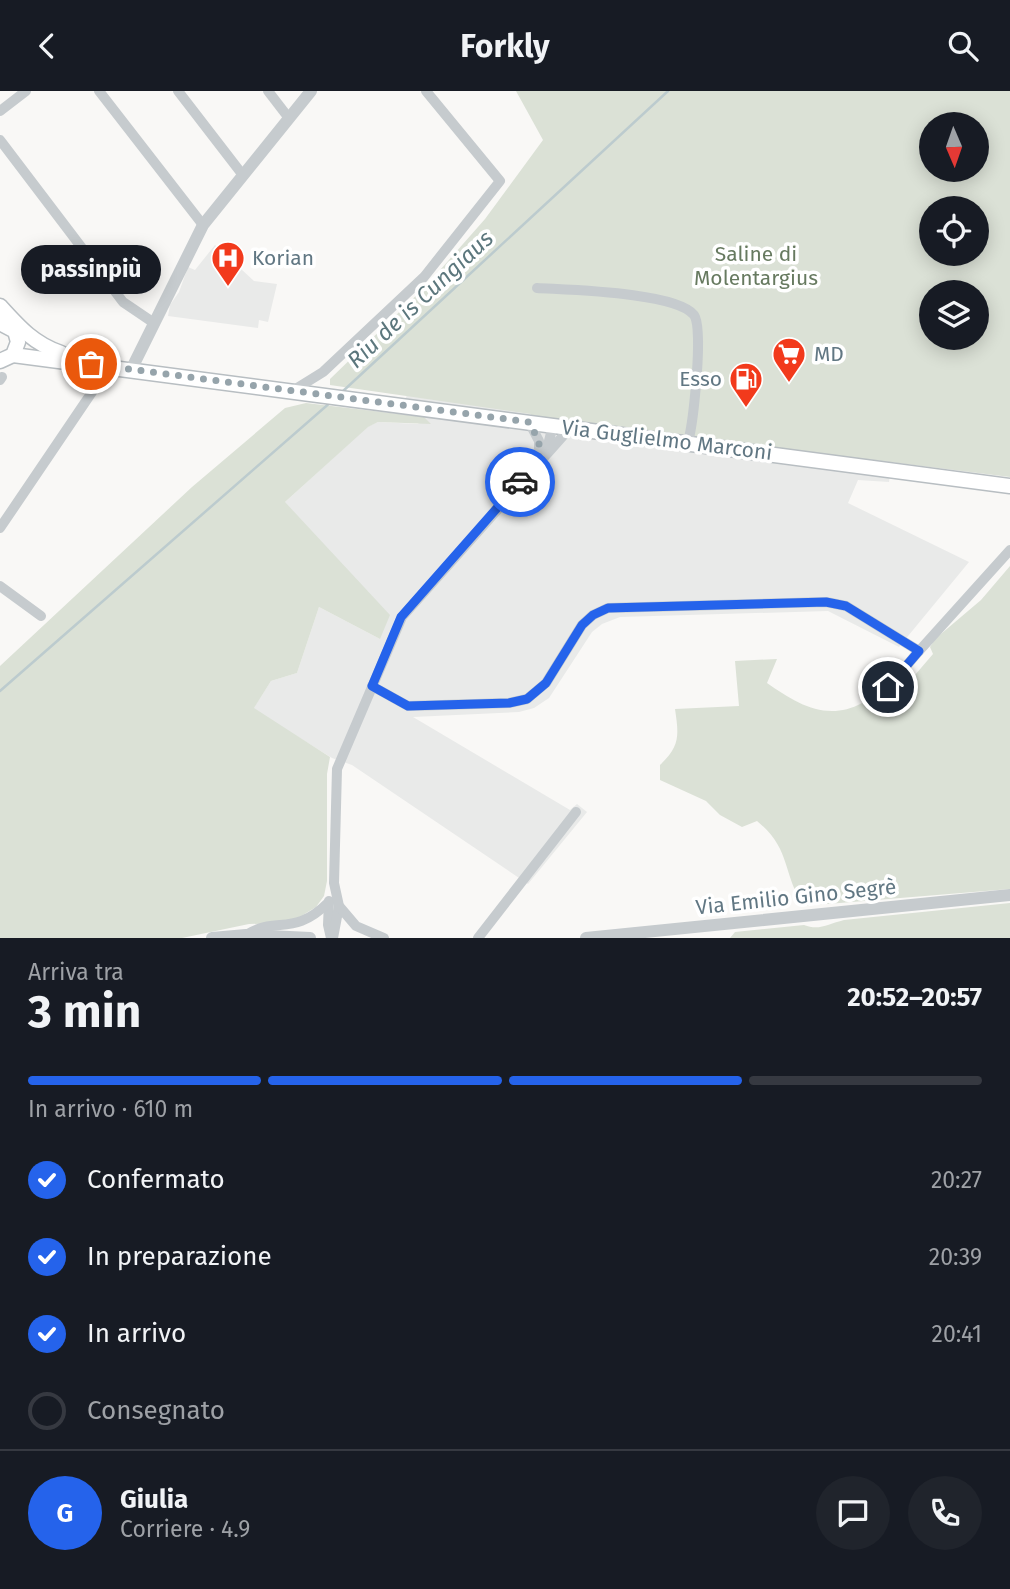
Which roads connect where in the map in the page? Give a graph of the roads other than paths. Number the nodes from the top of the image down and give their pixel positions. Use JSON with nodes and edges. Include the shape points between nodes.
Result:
{"nodes":[{"id":1,"x":26,"y":91,"type":"edge"},
{"id":2,"x":99,"y":91,"type":"edge"},
{"id":3,"x":178,"y":91,"type":"edge"},
{"id":4,"x":268,"y":91,"type":"edge"},
{"id":5,"x":310,"y":91,"type":"edge"},
{"id":6,"x":426,"y":91,"type":"edge"},
{"id":7,"x":0,"y":111,"type":"edge"},
{"id":8,"x":289,"y":117,"type":"junction"},
{"id":9,"x":0,"y":140,"type":"edge"},
{"id":10,"x":242,"y":174,"type":"junction"},
{"id":11,"x":203,"y":225,"type":"junction"},
{"id":12,"x":537,"y":288,"type":"dead end"},
{"id":13,"x":0,"y":306,"type":"edge"},
{"id":14,"x":1,"y":320,"type":"edge"},
{"id":15,"x":154,"y":323,"type":"junction"},
{"id":16,"x":17,"y":338,"type":"junction"},
{"id":17,"x":7,"y":358,"type":"edge"},
{"id":18,"x":74,"y":362,"type":"junction"},
{"id":19,"x":109,"y":367,"type":"junction"},
{"id":20,"x":131,"y":370,"type":"junction"},
{"id":21,"x":323,"y":372,"type":"junction"},
{"id":22,"x":299,"y":390,"type":"junction"},
{"id":23,"x":328,"y":390,"type":"junction"},
{"id":24,"x":529,"y":422,"type":"junction"},
{"id":25,"x":553,"y":425,"type":"junction"},
{"id":26,"x":571,"y":427,"type":"junction"},
{"id":27,"x":688,"y":442,"type":"junction"},
{"id":28,"x":542,"y":458,"type":"junction"},
{"id":29,"x":1010,"y":486,"type":"edge"},
{"id":30,"x":0,"y":529,"type":"edge"},
{"id":31,"x":1010,"y":550,"type":"edge"},
{"id":32,"x":0,"y":586,"type":"edge"},
{"id":33,"x":41,"y":616,"type":"dead end"},
{"id":34,"x":919,"y":651,"type":"junction"},
{"id":35,"x":372,"y":686,"type":"junction"},
{"id":36,"x":872,"y":705,"type":"dead end"},
{"id":37,"x":576,"y":813,"type":"dead end"},
{"id":38,"x":1010,"y":895,"type":"edge"},
{"id":39,"x":334,"y":904,"type":"junction"},
{"id":40,"x":246,"y":935,"type":"junction"},
{"id":41,"x":212,"y":938,"type":"edge"},
{"id":42,"x":310,"y":938,"type":"edge"},
{"id":43,"x":332,"y":938,"type":"edge"},
{"id":44,"x":384,"y":938,"type":"edge"},
{"id":45,"x":478,"y":938,"type":"edge"},
{"id":46,"x":586,"y":938,"type":"edge"}],
"edges":[{"from":1,"to":7,"type":"street"},
{"from":2,"to":11,"type":"street"},
{"from":3,"to":10,"type":"street"},
{"from":4,"to":8,"type":"street"},
{"from":5,"to":8,"type":"street"},
{"from":6,"to":21,"type":"street","via":[[500,181],[424,277]]},
{"from":8,"to":10,"type":"street"},
{"from":9,"to":15,"type":"street","via":[[123,302]]},
{"from":10,"to":11,"type":"street"},
{"from":11,"to":15,"type":"street"},
{"from":12,"to":27,"type":"street","via":[[625,293],[682,306],[694,314],[698,325],[696,375]]},
{"from":13,"to":18,"type":"main road","via":[[29,337]]},
{"from":14,"to":16,"type":"main road"},
{"from":15,"to":20,"type":"street"},
{"from":16,"to":17,"type":"main road"},
{"from":16,"to":18,"type":"main road","name":"Via Guglielmo Marconi","via":[[38,352]]},
{"from":17,"to":18,"type":"main road","name":"Via Guglielmo Marconi"},
{"from":18,"to":19,"type":"main road","name":"Via Guglielmo Marconi"},
{"from":19,"to":20,"type":"main road","name":"Via Guglielmo Marconi"},
{"from":19,"to":30,"type":"street"},
{"from":20,"to":22,"type":"main road","name":"Via Guglielmo Marconi"},
{"from":21,"to":22,"type":"street"},
{"from":21,"to":23,"type":"street","via":[[320,380]]},
{"from":22,"to":23,"type":"main road","name":"Via Guglielmo Marconi"},
{"from":23,"to":24,"type":"main road","name":"Via Guglielmo Marconi"},
{"from":24,"to":25,"type":"main road","name":"Via Guglielmo Marconi"},
{"from":24,"to":28,"type":"street"},
{"from":25,"to":26,"type":"main road","name":"Via Guglielmo Marconi"},
{"from":25,"to":28,"type":"street"},
{"from":26,"to":27,"type":"main road","name":"Via Guglielmo Marconi"},
{"from":26,"to":28,"type":"street"},
{"from":27,"to":29,"type":"main road","name":"Via Guglielmo Marconi"},
{"from":28,"to":35,"type":"street","via":[[401,617]]},
{"from":31,"to":34,"type":"street"},
{"from":32,"to":33,"type":"street"},
{"from":34,"to":35,"type":"street","via":[[846,606],[826,602],[608,608],[582,625],[546,683],[527,699],[408,706]]},
{"from":34,"to":36,"type":"street"},
{"from":35,"to":39,"type":"street","via":[[337,769]]},
{"from":37,"to":45,"type":"street"},
{"from":38,"to":46,"type":"street","name":"Via Emilio Gino Segrè"},
{"from":39,"to":40,"type":"street","via":[[300,926],[258,928]]},
{"from":39,"to":43,"type":"street"},
{"from":39,"to":44,"type":"street","via":[[356,926]]},
{"from":40,"to":41,"type":"street"},
{"from":40,"to":42,"type":"street"}]}
